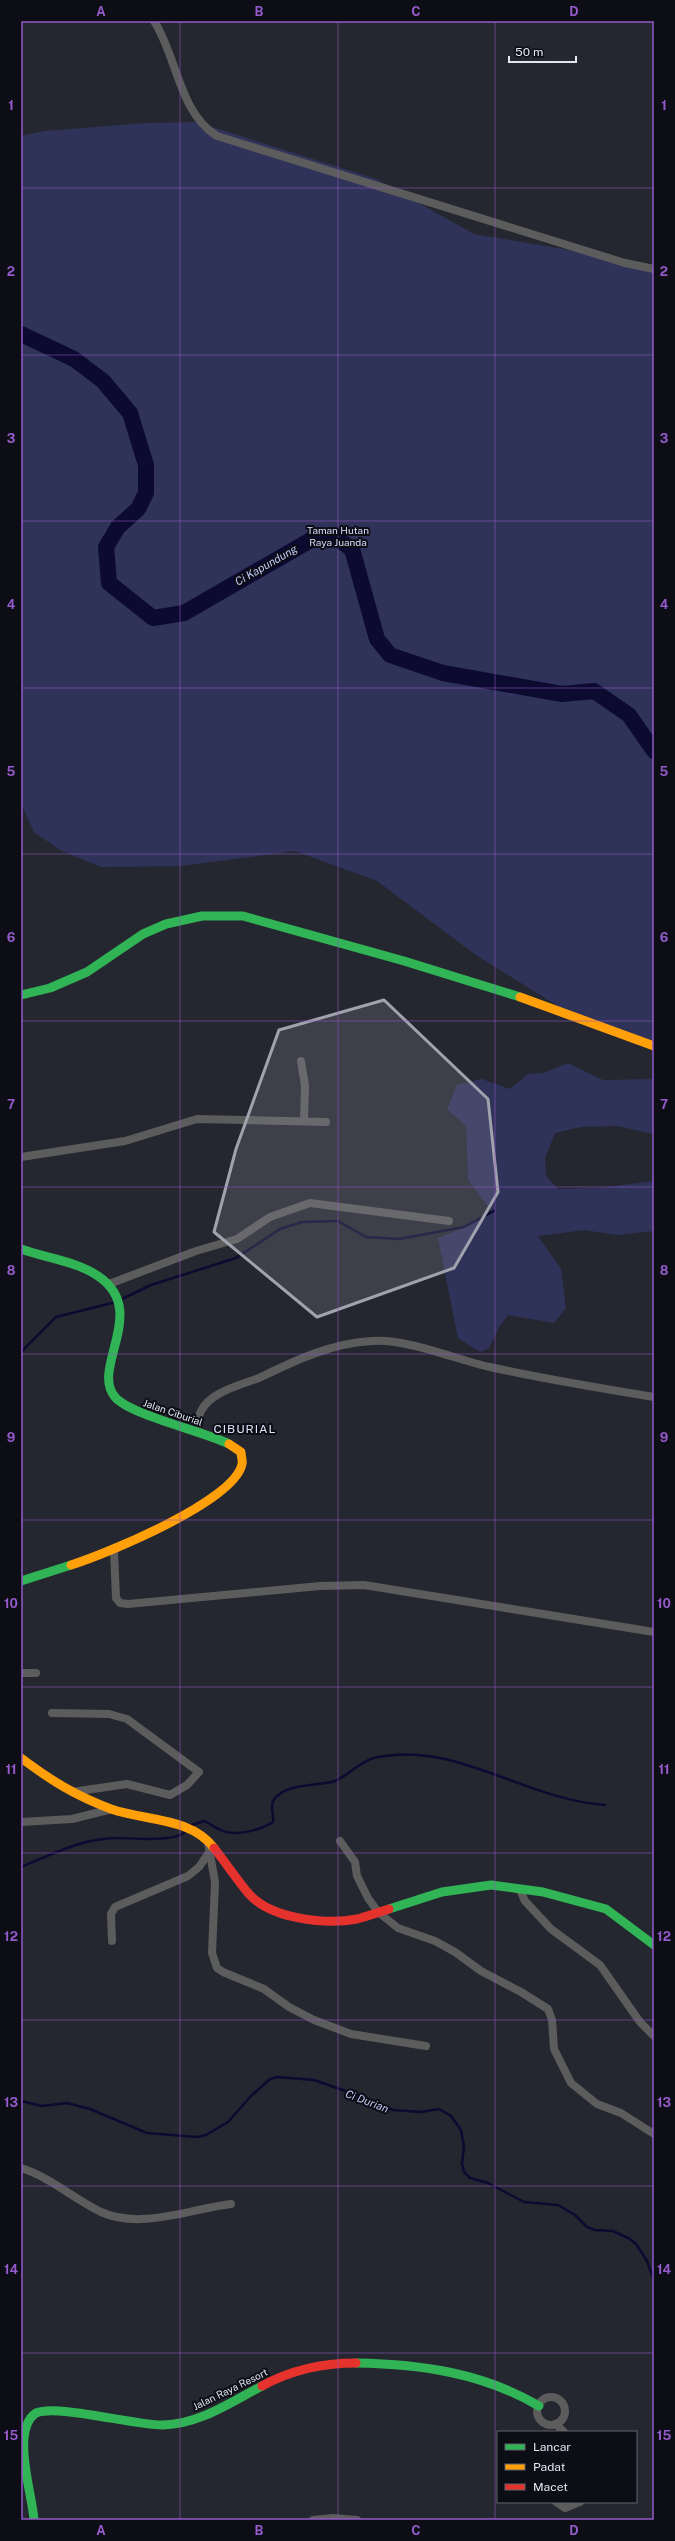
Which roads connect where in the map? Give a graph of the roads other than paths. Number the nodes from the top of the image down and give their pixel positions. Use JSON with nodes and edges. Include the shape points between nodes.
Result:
{"nodes":[{"id":1,"x":154,"y":21,"type":"edge"},
{"id":2,"x":654,"y":269,"type":"edge"},
{"id":3,"x":21,"y":995,"type":"edge"},
{"id":4,"x":654,"y":1046,"type":"edge"},
{"id":5,"x":301,"y":1061,"type":"dead end"},
{"id":6,"x":304,"y":1121,"type":"junction"},
{"id":7,"x":326,"y":1122,"type":"dead end"},
{"id":8,"x":21,"y":1157,"type":"edge"},
{"id":9,"x":449,"y":1221,"type":"dead end"},
{"id":10,"x":21,"y":1249,"type":"edge"},
{"id":11,"x":109,"y":1284,"type":"junction"},
{"id":12,"x":654,"y":1396,"type":"edge"},
{"id":13,"x":197,"y":1432,"type":"junction"},
{"id":14,"x":114,"y":1550,"type":"junction"},
{"id":15,"x":21,"y":1581,"type":"edge"},
{"id":16,"x":654,"y":1632,"type":"edge"},
{"id":17,"x":21,"y":1673,"type":"edge"},
{"id":18,"x":36,"y":1673,"type":"dead end"},
{"id":19,"x":52,"y":1713,"type":"dead end"},
{"id":20,"x":21,"y":1758,"type":"edge"},
{"id":21,"x":71,"y":1792,"type":"junction"},
{"id":22,"x":112,"y":1809,"type":"junction"},
{"id":23,"x":21,"y":1822,"type":"edge"},
{"id":24,"x":207,"y":1838,"type":"junction"},
{"id":25,"x":340,"y":1841,"type":"dead end"},
{"id":26,"x":210,"y":1851,"type":"junction"},
{"id":27,"x":520,"y":1890,"type":"junction"},
{"id":28,"x":378,"y":1912,"type":"junction"},
{"id":29,"x":112,"y":1941,"type":"dead end"},
{"id":30,"x":654,"y":1945,"type":"edge"},
{"id":31,"x":654,"y":2036,"type":"edge"},
{"id":32,"x":426,"y":2046,"type":"dead end"},
{"id":33,"x":654,"y":2134,"type":"edge"},
{"id":34,"x":21,"y":2168,"type":"edge"},
{"id":35,"x":231,"y":2204,"type":"dead end"},
{"id":36,"x":539,"y":2406,"type":"junction"},
{"id":37,"x":556,"y":2424,"type":"junction"},
{"id":38,"x":563,"y":2431,"type":"edge"},
{"id":39,"x":558,"y":2503,"type":"edge"},
{"id":40,"x":578,"y":2503,"type":"edge"},
{"id":41,"x":34,"y":2520,"type":"edge"},
{"id":42,"x":313,"y":2520,"type":"edge"},
{"id":43,"x":357,"y":2520,"type":"edge"}],
"edges":[{"from":1,"to":2,"type":"street","via":[[171,55],[180,89],[207,129],[217,136],[625,263]]},
{"from":3,"to":4,"type":"street","via":[[50,988],[87,972],[143,934],[166,924],[202,916],[243,916],[404,961],[529,1000]]},
{"from":5,"to":6,"type":"street","via":[[305,1090]]},
{"from":6,"to":7,"type":"street"},
{"from":6,"to":8,"type":"street","via":[[197,1119],[125,1141]]},
{"from":9,"to":11,"type":"street","via":[[303,1204],[270,1217],[237,1239],[196,1251]]},
{"from":10,"to":11,"type":"street","via":[[86,1268]]},
{"from":11,"to":13,"type":"street","name":"Jalan Ciburial","via":[[119,1307],[120,1324],[112,1367],[112,1394],[131,1409]]},
{"from":12,"to":13,"type":"street","via":[[587,1387],[490,1367],[408,1346],[372,1341],[299,1358],[230,1389],[210,1400],[204,1407]]},
{"from":13,"to":14,"type":"street","name":"Jalan Ciburial","via":[[238,1449],[242,1457],[240,1469],[218,1494]]},
{"from":14,"to":15,"type":"street","name":"Jalan Ciburial"},
{"from":14,"to":16,"type":"street","via":[[116,1598],[124,1604],[320,1586],[364,1586]]},
{"from":17,"to":18,"type":"street"},
{"from":19,"to":21,"type":"street","via":[[109,1714],[127,1719],[199,1772],[187,1785],[170,1795],[127,1784]]},
{"from":20,"to":21,"type":"street"},
{"from":21,"to":22,"type":"street"},
{"from":22,"to":23,"type":"street","via":[[72,1819]]},
{"from":22,"to":24,"type":"street","via":[[179,1823]]},
{"from":24,"to":26,"type":"street"},
{"from":24,"to":28,"type":"street","via":[[242,1886],[265,1907],[294,1917],[333,1920],[356,1919]]},
{"from":25,"to":28,"type":"street","via":[[355,1862],[357,1876]]},
{"from":26,"to":29,"type":"street","via":[[199,1867],[188,1876],[115,1907],[111,1914]]},
{"from":26,"to":32,"type":"street","via":[[216,1898],[212,1953],[217,1968],[264,1990],[314,2020],[351,2034]]},
{"from":27,"to":28,"type":"street","via":[[491,1885],[469,1887],[435,1893]]},
{"from":27,"to":30,"type":"street","via":[[550,1893],[606,1909]]},
{"from":27,"to":31,"type":"street","via":[[525,1901],[551,1929],[600,1965],[640,2022]]},
{"from":28,"to":33,"type":"street","via":[[398,1928],[435,1941],[548,2009],[552,2020],[554,2049],[571,2083],[597,2104],[622,2113]]},
{"from":34,"to":35,"type":"street","via":[[52,2183],[78,2200],[118,2217],[150,2219]]},
{"from":36,"to":37,"type":"street","via":[[538,2414],[543,2422]]},
{"from":36,"to":37,"type":"street","via":[[549,2398],[561,2402],[565,2414]]},
{"from":36,"to":41,"type":"street","name":"Jalan Raya Resort","via":[[525,2396],[474,2378],[414,2366],[347,2363],[318,2365],[295,2371],[180,2423],[147,2424],[50,2409],[39,2411],[29,2421],[24,2450],[24,2474],[34,2508]]},
{"from":37,"to":38,"type":"street"},
{"from":39,"to":40,"type":"street","via":[[565,2508]]},
{"from":42,"to":43,"type":"street"}]}
